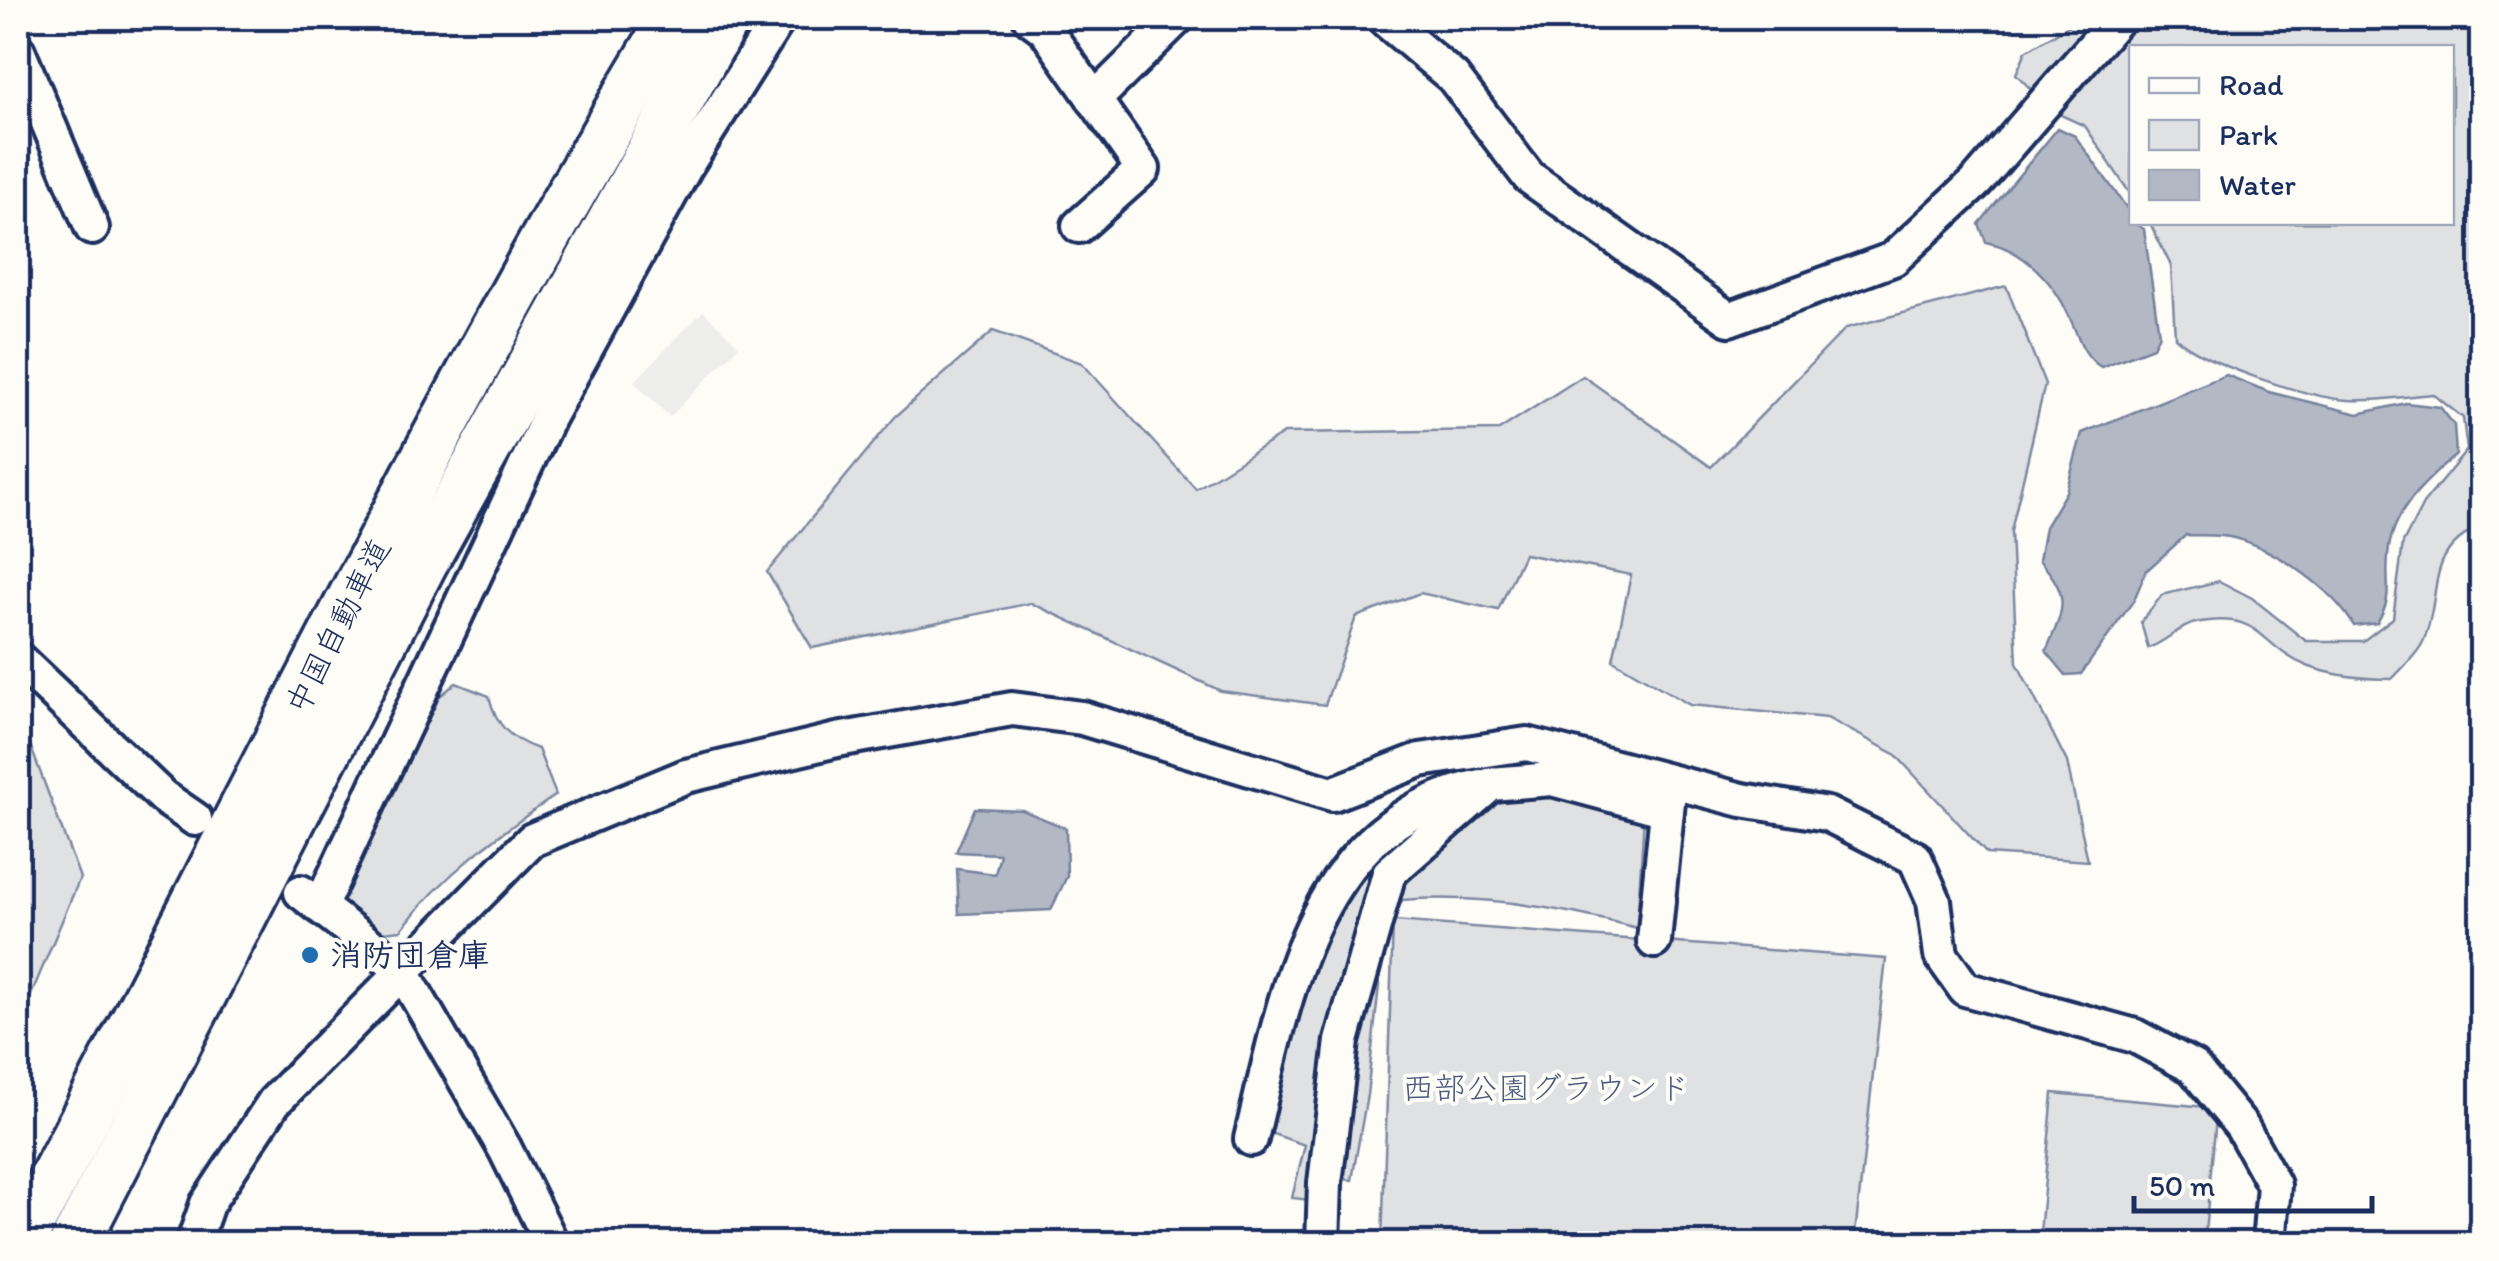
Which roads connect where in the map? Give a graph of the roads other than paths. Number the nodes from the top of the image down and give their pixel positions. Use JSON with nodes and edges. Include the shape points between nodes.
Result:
{"nodes":[{"id":1,"x":674,"y":18,"type":"edge"},
{"id":2,"x":725,"y":18,"type":"edge"},
{"id":3,"x":779,"y":18,"type":"edge"},
{"id":4,"x":1030,"y":18,"type":"edge"},
{"id":5,"x":1176,"y":18,"type":"edge"},
{"id":6,"x":1382,"y":18,"type":"edge"},
{"id":7,"x":2118,"y":18,"type":"edge"},
{"id":8,"x":18,"y":51,"type":"edge"},
{"id":9,"x":1094,"y":100,"type":"junction"},
{"id":10,"x":1079,"y":226,"type":"dead end"},
{"id":11,"x":92,"y":228,"type":"dead end"},
{"id":12,"x":18,"y":659,"type":"edge"},
{"id":13,"x":1490,"y":784,"type":"junction"},
{"id":14,"x":1668,"y":795,"type":"junction"},
{"id":15,"x":195,"y":819,"type":"dead end"},
{"id":16,"x":1654,"y":941,"type":"dead end"},
{"id":17,"x":401,"y":969,"type":"junction"},
{"id":18,"x":1251,"y":1138,"type":"dead end"},
{"id":19,"x":19,"y":1244,"type":"edge"},
{"id":20,"x":74,"y":1244,"type":"edge"},
{"id":21,"x":193,"y":1244,"type":"edge"},
{"id":22,"x":552,"y":1244,"type":"edge"},
{"id":23,"x":1324,"y":1244,"type":"edge"},
{"id":24,"x":2269,"y":1244,"type":"edge"}],
"edges":[{"from":1,"to":19,"type":"highway","name":"中国自動車道","via":[[381,543]]},
{"from":2,"to":20,"type":"highway","name":"中国自動車道","via":[[422,564]]},
{"from":3,"to":17,"type":"street","via":[[686,166],[548,418],[311,898]]},
{"from":4,"to":9,"type":"street","via":[[1045,29]]},
{"from":5,"to":9,"type":"street"},
{"from":6,"to":7,"type":"street","via":[[1452,77],[1529,177],[1729,320],[1893,259],[1977,181]]},
{"from":8,"to":11,"type":"street"},
{"from":9,"to":10,"type":"street","via":[[1143,170]]},
{"from":12,"to":15,"type":"street","via":[[163,797]]},
{"from":13,"to":14,"type":"street","via":[[1552,780]]},
{"from":13,"to":18,"type":"street","via":[[1442,794],[1404,814],[1323,898],[1280,1019]]},
{"from":13,"to":23,"type":"street","via":[[1389,873],[1376,905],[1342,1041],[1324,1183]]},
{"from":14,"to":16,"type":"street"},
{"from":14,"to":17,"type":"street","via":[[1527,744],[1420,760],[1332,794],[1082,718],[1012,709],[686,776],[532,840]]},
{"from":14,"to":24,"type":"street","via":[[1828,814],[1915,858],[1934,901],[1941,955],[1965,989],[2135,1036],[2192,1067],[2242,1127],[2274,1185]]},
{"from":17,"to":21,"type":"street","via":[[274,1102],[207,1204]]},
{"from":17,"to":22,"type":"street","via":[[506,1149]]}]}
